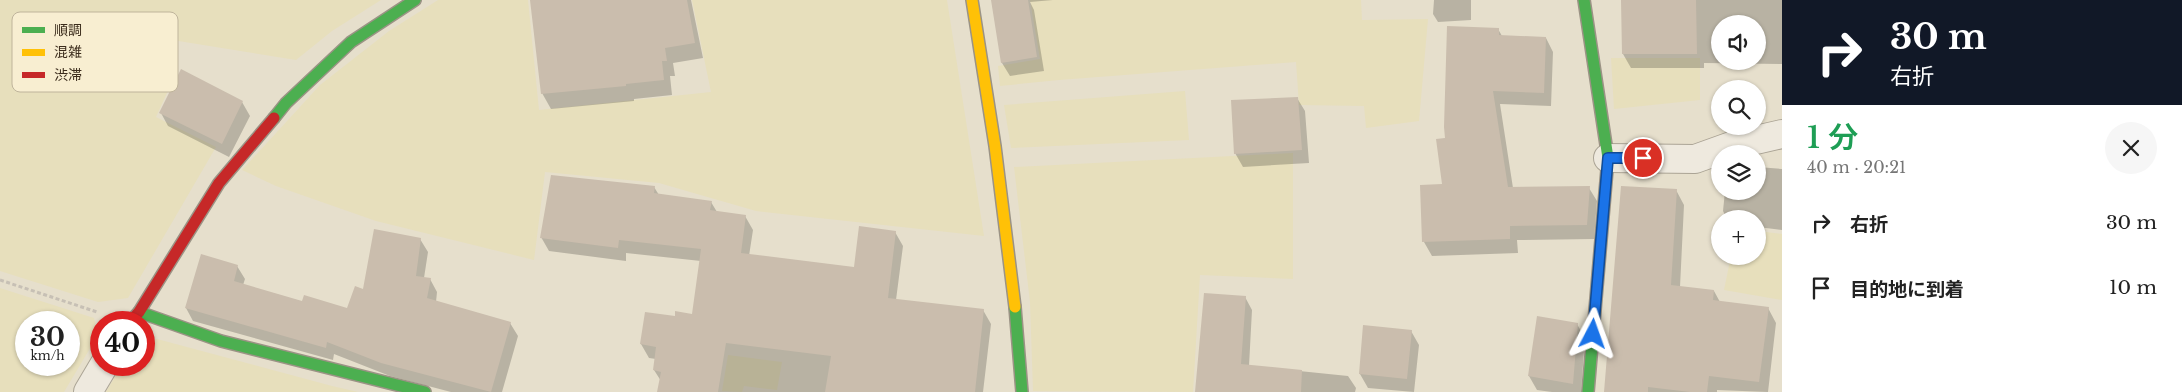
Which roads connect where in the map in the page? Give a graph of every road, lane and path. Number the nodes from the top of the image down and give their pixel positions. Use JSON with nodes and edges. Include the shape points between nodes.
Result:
{"nodes":[{"id":1,"x":415,"y":0,"type":"edge"},
{"id":2,"x":972,"y":0,"type":"edge"},
{"id":3,"x":1584,"y":0,"type":"edge"},
{"id":4,"x":1782,"y":134,"type":"edge"},
{"id":5,"x":1608,"y":158,"type":"junction"},
{"id":6,"x":0,"y":280,"type":"edge"},
{"id":7,"x":92,"y":311,"type":"edge"},
{"id":8,"x":140,"y":311,"type":"edge"},
{"id":9,"x":155,"y":318,"type":"edge"},
{"id":10,"x":97,"y":376,"type":"edge"},
{"id":11,"x":88,"y":392,"type":"edge"},
{"id":12,"x":425,"y":392,"type":"edge"},
{"id":13,"x":1022,"y":392,"type":"edge"},
{"id":14,"x":1588,"y":392,"type":"edge"}],
"edges":[{"from":1,"to":8,"type":"street","via":[[351,42],[286,103],[219,183]]},
{"from":2,"to":13,"type":"street","via":[[987,84],[1014,284]]},
{"from":3,"to":5,"type":"street"},
{"from":4,"to":5,"type":"street","via":[[1734,145],[1695,159]]},
{"from":5,"to":14,"type":"street"},
{"from":6,"to":7,"type":"path"},
{"from":9,"to":12,"type":"street","via":[[221,341]]},
{"from":10,"to":11,"type":"street"}]}
